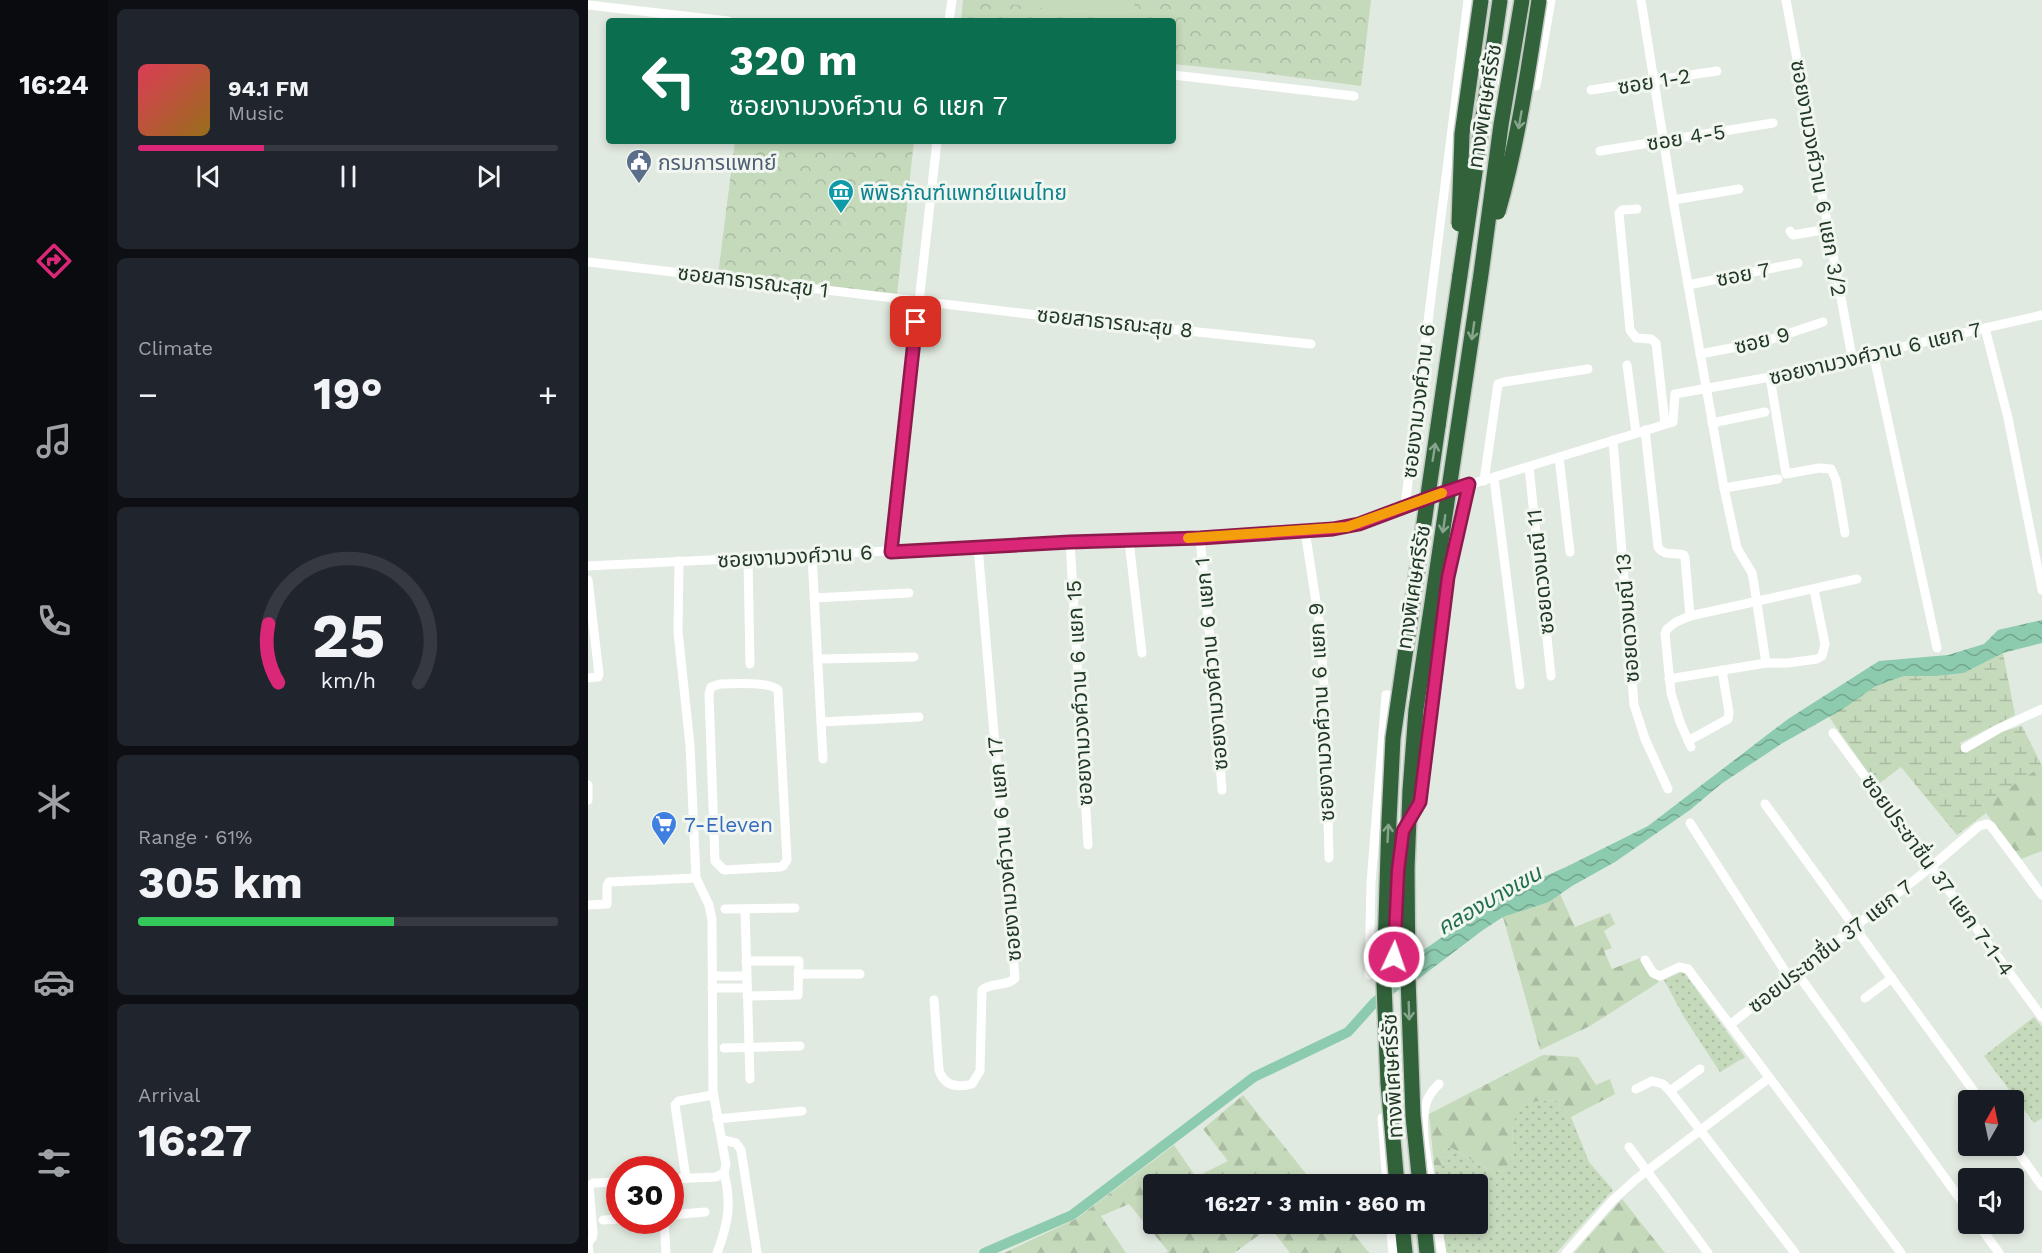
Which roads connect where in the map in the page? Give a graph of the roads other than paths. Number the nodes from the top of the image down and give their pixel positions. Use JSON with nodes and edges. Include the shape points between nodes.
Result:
{"nodes":[{"id":1,"x":952,"y":0,"type":"edge"},
{"id":2,"x":1468,"y":0,"type":"edge"},
{"id":3,"x":1481,"y":0,"type":"edge"},
{"id":4,"x":1500,"y":0,"type":"edge"},
{"id":5,"x":1522,"y":0,"type":"edge"},
{"id":6,"x":1539,"y":0,"type":"edge"},
{"id":7,"x":1551,"y":0,"type":"edge"},
{"id":8,"x":1641,"y":0,"type":"edge"},
{"id":9,"x":1786,"y":0,"type":"edge"},
{"id":10,"x":588,"y":5,"type":"edge"},
{"id":11,"x":702,"y":18,"type":"edge"},
{"id":12,"x":949,"y":18,"type":"edge"},
{"id":13,"x":1717,"y":71,"type":"dead end"},
{"id":14,"x":1459,"y":73,"type":"junction"},
{"id":15,"x":1176,"y":75,"type":"edge"},
{"id":16,"x":1653,"y":82,"type":"junction"},
{"id":17,"x":1591,"y":90,"type":"dead end"},
{"id":18,"x":1354,"y":96,"type":"dead end"},
{"id":19,"x":1773,"y":123,"type":"dead end"},
{"id":20,"x":1663,"y":140,"type":"junction"},
{"id":21,"x":937,"y":144,"type":"edge"},
{"id":22,"x":1600,"y":151,"type":"dead end"},
{"id":23,"x":1739,"y":189,"type":"dead end"},
{"id":24,"x":1673,"y":200,"type":"junction"},
{"id":25,"x":1637,"y":209,"type":"dead end"},
{"id":26,"x":1828,"y":229,"type":"junction"},
{"id":27,"x":1790,"y":231,"type":"dead end"},
{"id":28,"x":588,"y":262,"type":"edge"},
{"id":29,"x":1798,"y":264,"type":"dead end"},
{"id":30,"x":1481,"y":274,"type":"junction"},
{"id":31,"x":1460,"y":275,"type":"junction"},
{"id":32,"x":1688,"y":285,"type":"junction"},
{"id":33,"x":918,"y":301,"type":"junction"},
{"id":34,"x":2042,"y":315,"type":"edge"},
{"id":35,"x":1823,"y":322,"type":"dead end"},
{"id":36,"x":1985,"y":328,"type":"junction"},
{"id":37,"x":1311,"y":344,"type":"dead end"},
{"id":38,"x":1874,"y":352,"type":"junction"},
{"id":39,"x":1700,"y":354,"type":"junction"},
{"id":40,"x":1852,"y":357,"type":"junction"},
{"id":41,"x":1627,"y":365,"type":"dead end"},
{"id":42,"x":1588,"y":369,"type":"dead end"},
{"id":43,"x":1770,"y":377,"type":"junction"},
{"id":44,"x":1707,"y":389,"type":"junction"},
{"id":45,"x":1765,"y":412,"type":"dead end"},
{"id":46,"x":1665,"y":423,"type":"junction"},
{"id":47,"x":1712,"y":423,"type":"junction"},
{"id":48,"x":1641,"y":431,"type":"junction"},
{"id":49,"x":1613,"y":440,"type":"junction"},
{"id":50,"x":1559,"y":457,"type":"junction"},
{"id":51,"x":1529,"y":467,"type":"junction"},
{"id":52,"x":1494,"y":478,"type":"junction"},
{"id":53,"x":1778,"y":479,"type":"dead end"},
{"id":54,"x":1484,"y":481,"type":"junction"},
{"id":55,"x":1469,"y":484,"type":"junction"},
{"id":56,"x":1724,"y":488,"type":"junction"},
{"id":57,"x":1405,"y":506,"type":"junction"},
{"id":58,"x":1305,"y":531,"type":"junction"},
{"id":59,"x":1845,"y":533,"type":"dead end"},
{"id":60,"x":1200,"y":538,"type":"junction"},
{"id":61,"x":1129,"y":541,"type":"junction"},
{"id":62,"x":1070,"y":542,"type":"junction"},
{"id":63,"x":978,"y":547,"type":"junction"},
{"id":64,"x":891,"y":552,"type":"junction"},
{"id":65,"x":1570,"y":552,"type":"dead end"},
{"id":66,"x":812,"y":556,"type":"junction"},
{"id":67,"x":748,"y":559,"type":"junction"},
{"id":68,"x":680,"y":561,"type":"junction"},
{"id":69,"x":588,"y":566,"type":"edge"},
{"id":70,"x":1857,"y":579,"type":"dead end"},
{"id":71,"x":588,"y":580,"type":"edge"},
{"id":72,"x":1814,"y":590,"type":"junction"},
{"id":73,"x":2042,"y":590,"type":"edge"},
{"id":74,"x":909,"y":593,"type":"dead end"},
{"id":75,"x":814,"y":598,"type":"junction"},
{"id":76,"x":1756,"y":603,"type":"junction"},
{"id":77,"x":1690,"y":616,"type":"junction"},
{"id":78,"x":1937,"y":648,"type":"dead end"},
{"id":79,"x":1142,"y":653,"type":"dead end"},
{"id":80,"x":914,"y":657,"type":"dead end"},
{"id":81,"x":818,"y":659,"type":"junction"},
{"id":82,"x":1766,"y":663,"type":"junction"},
{"id":83,"x":750,"y":664,"type":"dead end"},
{"id":84,"x":1722,"y":670,"type":"junction"},
{"id":85,"x":1551,"y":676,"type":"dead end"},
{"id":86,"x":588,"y":678,"type":"edge"},
{"id":87,"x":1669,"y":679,"type":"junction"},
{"id":88,"x":1520,"y":685,"type":"dead end"},
{"id":89,"x":1432,"y":697,"type":"junction"},
{"id":90,"x":2042,"y":709,"type":"edge"},
{"id":91,"x":919,"y":717,"type":"dead end"},
{"id":92,"x":821,"y":722,"type":"junction"},
{"id":93,"x":1833,"y":733,"type":"dead end"},
{"id":94,"x":710,"y":744,"type":"junction"},
{"id":95,"x":690,"y":745,"type":"junction"},
{"id":96,"x":1965,"y":748,"type":"dead end"},
{"id":97,"x":823,"y":759,"type":"dead end"},
{"id":98,"x":588,"y":785,"type":"edge"},
{"id":99,"x":1668,"y":789,"type":"dead end"},
{"id":100,"x":1222,"y":790,"type":"dead end"},
{"id":101,"x":588,"y":800,"type":"edge"},
{"id":102,"x":1765,"y":804,"type":"dead end"},
{"id":103,"x":1690,"y":824,"type":"dead end"},
{"id":104,"x":1088,"y":845,"type":"dead end"},
{"id":105,"x":1329,"y":858,"type":"dead end"},
{"id":106,"x":1931,"y":867,"type":"junction"},
{"id":107,"x":696,"y":878,"type":"junction"},
{"id":108,"x":2042,"y":895,"type":"edge"},
{"id":109,"x":588,"y":905,"type":"edge"},
{"id":110,"x":795,"y":908,"type":"dead end"},
{"id":111,"x":725,"y":909,"type":"dead end"},
{"id":112,"x":745,"y":909,"type":"junction"},
{"id":113,"x":1855,"y":927,"type":"junction"},
{"id":114,"x":1394,"y":957,"type":"dead end"},
{"id":115,"x":1645,"y":960,"type":"dead end"},
{"id":116,"x":746,"y":961,"type":"junction"},
{"id":117,"x":798,"y":974,"type":"junction"},
{"id":118,"x":860,"y":974,"type":"dead end"},
{"id":119,"x":1370,"y":975,"type":"dead end"},
{"id":120,"x":713,"y":976,"type":"junction"},
{"id":121,"x":746,"y":976,"type":"junction"},
{"id":122,"x":1793,"y":976,"type":"junction"},
{"id":123,"x":1892,"y":978,"type":"junction"},
{"id":124,"x":712,"y":988,"type":"junction"},
{"id":125,"x":747,"y":992,"type":"junction"},
{"id":126,"x":1865,"y":998,"type":"dead end"},
{"id":127,"x":934,"y":1000,"type":"dead end"},
{"id":128,"x":2042,"y":1017,"type":"edge"},
{"id":129,"x":1731,"y":1024,"type":"junction"},
{"id":130,"x":800,"y":1046,"type":"dead end"},
{"id":131,"x":748,"y":1047,"type":"junction"},
{"id":132,"x":724,"y":1048,"type":"dead end"},
{"id":133,"x":1700,"y":1069,"type":"dead end"},
{"id":134,"x":1769,"y":1078,"type":"junction"},
{"id":135,"x":750,"y":1079,"type":"dead end"},
{"id":136,"x":1439,"y":1084,"type":"dead end"},
{"id":137,"x":1636,"y":1089,"type":"dead end"},
{"id":138,"x":1670,"y":1090,"type":"junction"},
{"id":139,"x":1973,"y":1090,"type":"edge"},
{"id":140,"x":713,"y":1095,"type":"junction"},
{"id":141,"x":802,"y":1111,"type":"dead end"},
{"id":142,"x":1424,"y":1113,"type":"junction"},
{"id":143,"x":717,"y":1119,"type":"junction"},
{"id":144,"x":1701,"y":1129,"type":"junction"},
{"id":145,"x":723,"y":1140,"type":"junction"},
{"id":146,"x":1629,"y":1148,"type":"dead end"},
{"id":147,"x":2021,"y":1156,"type":"edge"},
{"id":148,"x":1647,"y":1171,"type":"junction"},
{"id":149,"x":724,"y":1173,"type":"junction"},
{"id":150,"x":1386,"y":1174,"type":"edge"},
{"id":151,"x":1396,"y":1174,"type":"edge"},
{"id":152,"x":1419,"y":1174,"type":"edge"},
{"id":153,"x":1430,"y":1174,"type":"edge"},
{"id":154,"x":686,"y":1178,"type":"joint"},
{"id":155,"x":606,"y":1183,"type":"edge"},
{"id":156,"x":2042,"y":1186,"type":"edge"},
{"id":157,"x":1958,"y":1197,"type":"edge"},
{"id":158,"x":705,"y":1212,"type":"dead end"},
{"id":159,"x":684,"y":1214,"type":"edge"},
{"id":160,"x":603,"y":1220,"type":"dead end"},
{"id":161,"x":606,"y":1220,"type":"edge"},
{"id":162,"x":665,"y":1234,"type":"edge"},
{"id":163,"x":1391,"y":1234,"type":"edge"},
{"id":164,"x":1403,"y":1234,"type":"edge"},
{"id":165,"x":1425,"y":1234,"type":"edge"},
{"id":166,"x":1439,"y":1234,"type":"edge"},
{"id":167,"x":1985,"y":1234,"type":"edge"},
{"id":168,"x":588,"y":1243,"type":"edge"},
{"id":169,"x":589,"y":1253,"type":"edge"},
{"id":170,"x":666,"y":1253,"type":"edge"},
{"id":171,"x":717,"y":1253,"type":"edge"},
{"id":172,"x":757,"y":1253,"type":"edge"},
{"id":173,"x":1393,"y":1253,"type":"edge"},
{"id":174,"x":1405,"y":1253,"type":"edge"},
{"id":175,"x":1427,"y":1253,"type":"edge"},
{"id":176,"x":1442,"y":1253,"type":"edge"},
{"id":177,"x":1566,"y":1253,"type":"edge"},
{"id":178,"x":1708,"y":1253,"type":"edge"},
{"id":179,"x":1795,"y":1253,"type":"edge"},
{"id":180,"x":1901,"y":1253,"type":"edge"},
{"id":181,"x":1999,"y":1253,"type":"edge"}],
"edges":[{"from":1,"to":12,"type":"street"},
{"from":2,"to":14,"type":"street","name":"ซอยงามวงศ์วาน 6"},
{"from":3,"to":31,"type":"highway","bridge":true,"via":[[1462,134]]},
{"from":4,"to":31,"type":"highway","name":"ทางพิเศษศรีรัช","bridge":true},
{"from":5,"to":30,"type":"highway","name":"ทางพิเศษศรีรัช","bridge":true},
{"from":6,"to":30,"type":"highway","one_way":true,"bridge":true,"via":[[1514,154]]},
{"from":7,"to":14,"type":"street","via":[[1536,86]]},
{"from":8,"to":16,"type":"street"},
{"from":9,"to":26,"type":"street","name":"ซอยงามวงศ์วาน 6 แยก 3/2"},
{"from":10,"to":11,"type":"street"},
{"from":13,"to":16,"type":"street","name":"ซอย 1-2"},
{"from":14,"to":57,"type":"street","name":"ซอยงามวงศ์วาน 6"},
{"from":15,"to":18,"type":"street"},
{"from":16,"to":17,"type":"street","name":"ซอย 1-2"},
{"from":16,"to":20,"type":"street"},
{"from":19,"to":20,"type":"street","name":"ซอย 4-5"},
{"from":20,"to":22,"type":"street","name":"ซอย 4-5"},
{"from":20,"to":24,"type":"street"},
{"from":21,"to":33,"type":"street"},
{"from":23,"to":24,"type":"street"},
{"from":24,"to":32,"type":"street"},
{"from":25,"to":46,"type":"street","via":[[1619,213],[1630,330],[1636,338],[1656,343]]},
{"from":26,"to":27,"type":"street","via":[[1793,235]]},
{"from":26,"to":40,"type":"street","name":"ซอยงามวงศ์วาน 6 แยก 3/2"},
{"from":28,"to":33,"type":"street","name":"ซอยสาธารณะสุข 1"},
{"from":29,"to":32,"type":"street","name":"ซอย 7"},
{"from":30,"to":152,"type":"highway","name":"ทางพิเศษศรีรัช","one_way":true,"bridge":true,"via":[[1418,700],[1410,791],[1408,978]]},
{"from":151,"to":31,"type":"highway","name":"ทางพิเศษศรีรัช","one_way":true,"bridge":true,"via":[[1383,984],[1393,748]]},
{"from":32,"to":39,"type":"street"},
{"from":33,"to":37,"type":"street","name":"ซอยสาธารณะสุข 8"},
{"from":33,"to":64,"type":"street"},
{"from":34,"to":36,"type":"street","name":"ซอยงามวงศ์วาน 6 แยก 7"},
{"from":35,"to":39,"type":"street","name":"ซอย 9","via":[[1763,342]]},
{"from":36,"to":38,"type":"street","name":"ซอยงามวงศ์วาน 6 แยก 7"},
{"from":36,"to":73,"type":"street","via":[[2008,418]]},
{"from":38,"to":40,"type":"street","name":"ซอยงามวงศ์วาน 6 แยก 7"},
{"from":38,"to":78,"type":"street"},
{"from":39,"to":44,"type":"street"},
{"from":40,"to":43,"type":"street","name":"ซอยงามวงศ์วาน 6 แยก 7"},
{"from":41,"to":48,"type":"street"},
{"from":42,"to":54,"type":"street","via":[[1498,384]]},
{"from":43,"to":44,"type":"street","name":"ซอยงามวงศ์วาน 6 แยก 7"},
{"from":43,"to":59,"type":"street","via":[[1786,474],[1831,469]]},
{"from":44,"to":46,"type":"street","name":"ซอยงามวงศ์วาน 6 แยก 7","via":[[1675,394],[1673,422]]},
{"from":44,"to":47,"type":"street"},
{"from":45,"to":47,"type":"street"},
{"from":46,"to":48,"type":"street"},
{"from":47,"to":56,"type":"street"},
{"from":48,"to":49,"type":"street"},
{"from":48,"to":77,"type":"street","via":[[1659,547],[1661,552],[1684,555]]},
{"from":49,"to":50,"type":"street"},
{"from":49,"to":99,"type":"street","name":"ซอยดวงมณี 13","via":[[1633,695],[1645,738]]},
{"from":50,"to":51,"type":"street"},
{"from":50,"to":65,"type":"street"},
{"from":51,"to":52,"type":"street"},
{"from":51,"to":85,"type":"street","name":"ซอยดวงมณี 11"},
{"from":52,"to":54,"type":"street"},
{"from":52,"to":88,"type":"street"},
{"from":53,"to":56,"type":"street"},
{"from":54,"to":55,"type":"street"},
{"from":55,"to":57,"type":"street"},
{"from":55,"to":89,"type":"street","via":[[1448,577]]},
{"from":56,"to":76,"type":"street","via":[[1737,548],[1752,573]]},
{"from":57,"to":58,"type":"street","name":"ซอยงามวงศ์วาน 6","via":[[1359,524]]},
{"from":58,"to":60,"type":"street","name":"ซอยงามวงศ์วาน 6"},
{"from":58,"to":105,"type":"street","name":"ซอยงามวงศ์วาน 6 แยก 9","via":[[1323,675]]},
{"from":60,"to":61,"type":"street","name":"ซอยงามวงศ์วาน 6"},
{"from":60,"to":100,"type":"street","name":"ซอยงามวงศ์วาน 6 แยก 1"},
{"from":61,"to":62,"type":"street","name":"ซอยงามวงศ์วาน 6"},
{"from":61,"to":79,"type":"street"},
{"from":62,"to":63,"type":"street","name":"ซอยงามวงศ์วาน 6"},
{"from":62,"to":104,"type":"street","name":"ซอยงามวงศ์วาน 6 แยก 15"},
{"from":63,"to":64,"type":"street","name":"ซอยงามวงศ์วาน 6"},
{"from":63,"to":127,"type":"street","name":"ซอยงามวงศ์วาน 6 แยก 17","via":[[1015,978],[982,990],[980,1071],[972,1084],[954,1086],[941,1077]]},
{"from":64,"to":66,"type":"street","name":"ซอยงามวงศ์วาน 6"},
{"from":66,"to":67,"type":"street","name":"ซอยงามวงศ์วาน 6"},
{"from":66,"to":75,"type":"street"},
{"from":67,"to":68,"type":"street","name":"ซอยงามวงศ์วาน 6"},
{"from":67,"to":83,"type":"street"},
{"from":68,"to":69,"type":"street","name":"ซอยงามวงศ์วาน 6"},
{"from":68,"to":95,"type":"street","via":[[678,632]]},
{"from":70,"to":72,"type":"street"},
{"from":71,"to":86,"type":"street","via":[[599,674]]},
{"from":72,"to":76,"type":"street"},
{"from":72,"to":82,"type":"street","via":[[1826,644],[1822,656]]},
{"from":74,"to":75,"type":"street"},
{"from":75,"to":81,"type":"street"},
{"from":76,"to":77,"type":"street"},
{"from":76,"to":82,"type":"street"},
{"from":77,"to":87,"type":"street","via":[[1676,622],[1665,634]]},
{"from":80,"to":81,"type":"street"},
{"from":81,"to":92,"type":"street"},
{"from":82,"to":84,"type":"street"},
{"from":84,"to":87,"type":"street"},
{"from":84,"to":87,"type":"street","via":[[1728,719],[1690,744]]},
{"from":89,"to":114,"type":"street","via":[[1420,802],[1403,831]]},
{"from":89,"to":119,"type":"street","via":[[1386,695],[1371,883]]},
{"from":90,"to":96,"type":"street"},
{"from":91,"to":92,"type":"street"},
{"from":92,"to":97,"type":"street"},
{"from":93,"to":106,"type":"street","name":"ซอยประชาชื่น 37 แยก 7-1-4"},
{"from":94,"to":94,"type":"street","via":[[711,687],[720,684],[777,688],[787,849],[783,866],[727,870],[716,864]]},
{"from":94,"to":95,"type":"street"},
{"from":95,"to":107,"type":"street"},
{"from":98,"to":101,"type":"street"},
{"from":102,"to":113,"type":"street"},
{"from":103,"to":122,"type":"street"},
{"from":106,"to":108,"type":"street","name":"ซอยประชาชื่น 37 แยก 7","via":[[1979,826],[1987,824]]},
{"from":106,"to":113,"type":"street","name":"ซอยประชาชื่น 37 แยก 7"},
{"from":106,"to":128,"type":"street","name":"ซอยประชาชื่น 37 แยก 7-1-4"},
{"from":107,"to":109,"type":"street","via":[[609,882],[607,904]]},
{"from":107,"to":120,"type":"street","via":[[712,920]]},
{"from":110,"to":112,"type":"street"},
{"from":111,"to":112,"type":"street"},
{"from":112,"to":116,"type":"street"},
{"from":113,"to":122,"type":"street","name":"ซอยประชาชื่น 37 แยก 7"},
{"from":113,"to":123,"type":"street"},
{"from":115,"to":129,"type":"street","via":[[1653,973],[1660,976],[1679,967],[1688,969]]},
{"from":116,"to":117,"type":"street","via":[[799,961]]},
{"from":116,"to":121,"type":"street"},
{"from":117,"to":118,"type":"street"},
{"from":117,"to":125,"type":"street","via":[[798,995]]},
{"from":120,"to":121,"type":"street"},
{"from":120,"to":124,"type":"street"},
{"from":121,"to":125,"type":"street"},
{"from":122,"to":129,"type":"street","name":"ซอยประชาชื่น 37 แยก 7"},
{"from":122,"to":157,"type":"street"},
{"from":123,"to":126,"type":"street"},
{"from":123,"to":139,"type":"street"},
{"from":124,"to":125,"type":"street"},
{"from":124,"to":140,"type":"street"},
{"from":125,"to":131,"type":"street"},
{"from":129,"to":134,"type":"street"},
{"from":130,"to":131,"type":"street"},
{"from":131,"to":132,"type":"street"},
{"from":131,"to":135,"type":"street"},
{"from":133,"to":138,"type":"street"},
{"from":134,"to":144,"type":"street"},
{"from":134,"to":180,"type":"street"},
{"from":136,"to":142,"type":"street","via":[[1430,1094]]},
{"from":137,"to":138,"type":"street","via":[[1659,1081]]},
{"from":138,"to":144,"type":"street"},
{"from":140,"to":143,"type":"street"},
{"from":140,"to":154,"type":"street","via":[[675,1105]]},
{"from":141,"to":143,"type":"street"},
{"from":142,"to":150,"type":"street","via":[[1382,1118]]},
{"from":142,"to":153,"type":"street"},
{"from":143,"to":145,"type":"street"},
{"from":144,"to":148,"type":"street"},
{"from":144,"to":179,"type":"street"},
{"from":145,"to":149,"type":"street"},
{"from":145,"to":172,"type":"street","via":[[736,1143],[741,1150]]},
{"from":146,"to":148,"type":"street"},
{"from":147,"to":156,"type":"street"},
{"from":148,"to":177,"type":"street","via":[[1612,1201]]},
{"from":148,"to":178,"type":"street"},
{"from":149,"to":154,"type":"street"},
{"from":149,"to":171,"type":"street","via":[[729,1193],[727,1224]]},
{"from":155,"to":168,"type":"street","via":[[589,1186],[593,1233]]},
{"from":158,"to":159,"type":"street"},
{"from":160,"to":161,"type":"street"},
{"from":162,"to":170,"type":"street"},
{"from":163,"to":173,"type":"street"},
{"from":164,"to":174,"type":"highway"},
{"from":165,"to":175,"type":"highway"},
{"from":166,"to":176,"type":"street"},
{"from":167,"to":181,"type":"street"},
{"from":168,"to":169,"type":"street"}]}
